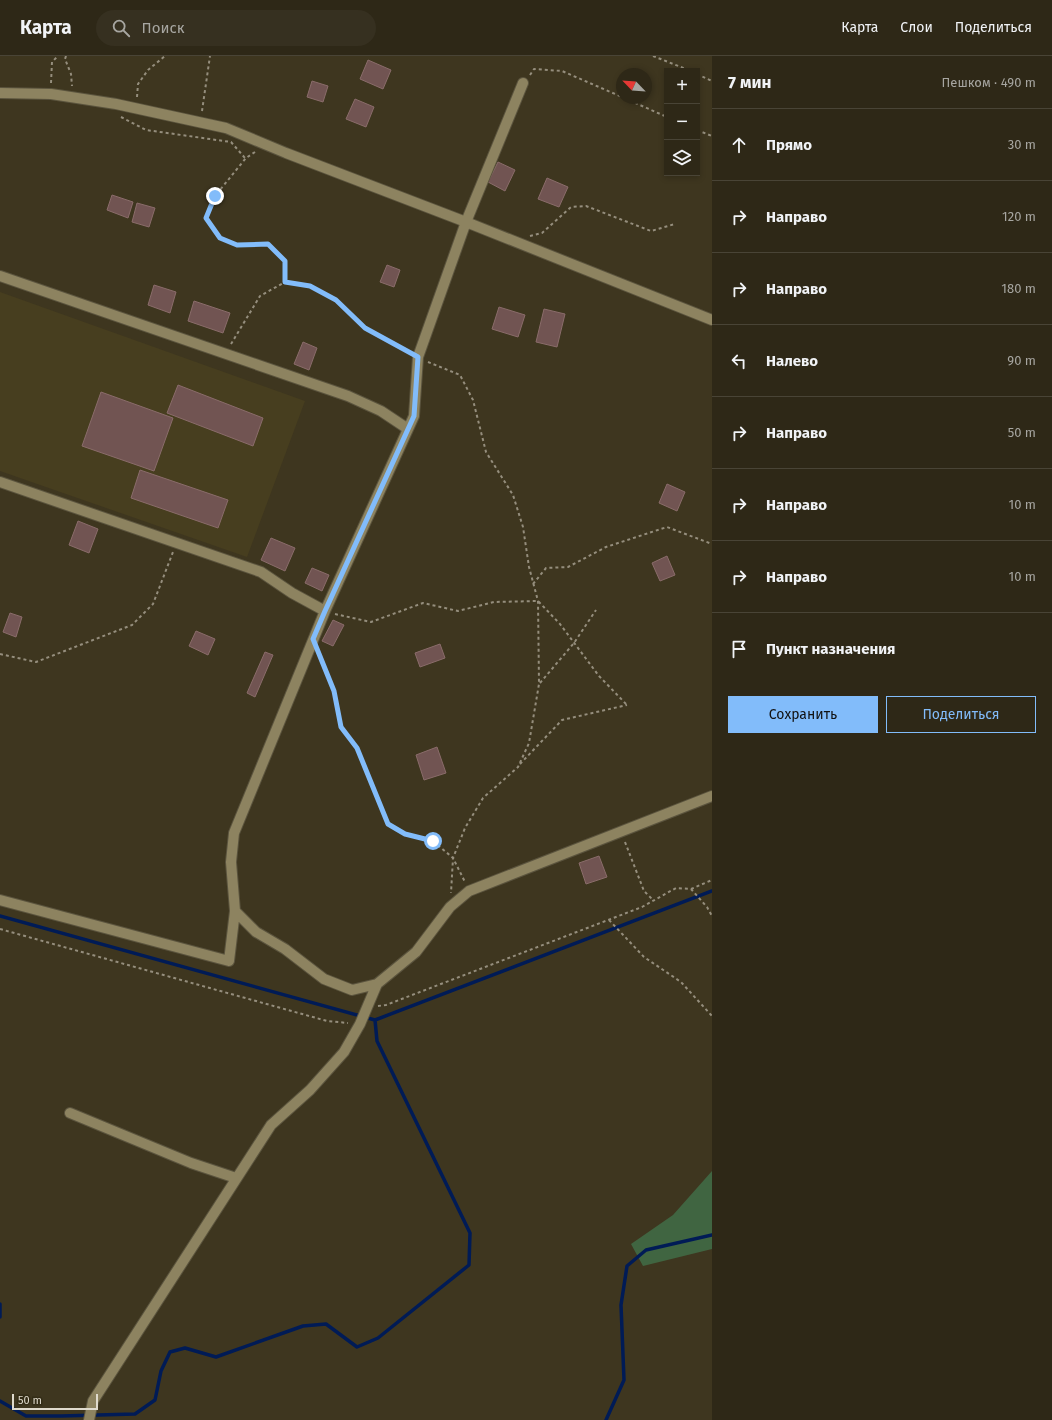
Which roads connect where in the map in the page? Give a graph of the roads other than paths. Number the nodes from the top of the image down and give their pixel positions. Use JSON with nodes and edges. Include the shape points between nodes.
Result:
{"nodes":[{"id":1,"x":523,"y":83,"type":"road end"},
{"id":2,"x":0,"y":93,"type":"edge"},
{"id":3,"x":466,"y":222,"type":"junction"},
{"id":4,"x":0,"y":276,"type":"edge"},
{"id":5,"x":712,"y":320,"type":"edge"},
{"id":6,"x":408,"y":429,"type":"junction"},
{"id":7,"x":0,"y":482,"type":"edge"},
{"id":8,"x":325,"y":611,"type":"junction"},
{"id":9,"x":712,"y":796,"type":"edge"},
{"id":10,"x":0,"y":900,"type":"edge"},
{"id":11,"x":235,"y":911,"type":"junction"},
{"id":12,"x":377,"y":984,"type":"junction"},
{"id":13,"x":70,"y":1113,"type":"dead end"},
{"id":14,"x":236,"y":1178,"type":"junction"},
{"id":15,"x":89,"y":1420,"type":"edge"}],
"edges":[{"from":1,"to":3,"type":"street"},
{"from":2,"to":3,"type":"street","via":[[73,97],[226,128]]},
{"from":3,"to":5,"type":"street"},
{"from":3,"to":6,"type":"street","via":[[418,357],[414,416]]},
{"from":4,"to":6,"type":"street","via":[[348,396],[381,411]]},
{"from":6,"to":8,"type":"street"},
{"from":7,"to":8,"type":"street","via":[[261,572]]},
{"from":8,"to":11,"type":"street","via":[[234,833],[231,862]]},
{"from":9,"to":12,"type":"street","via":[[469,891],[450,907],[416,952]]},
{"from":10,"to":11,"type":"street","via":[[229,962]]},
{"from":11,"to":12,"type":"street","via":[[256,932],[285,949],[324,979],[352,990]]},
{"from":12,"to":14,"type":"street","via":[[360,1024],[344,1052],[310,1090],[271,1125]]},
{"from":13,"to":14,"type":"street","via":[[191,1164]]},
{"from":14,"to":15,"type":"street","via":[[93,1402]]}]}
